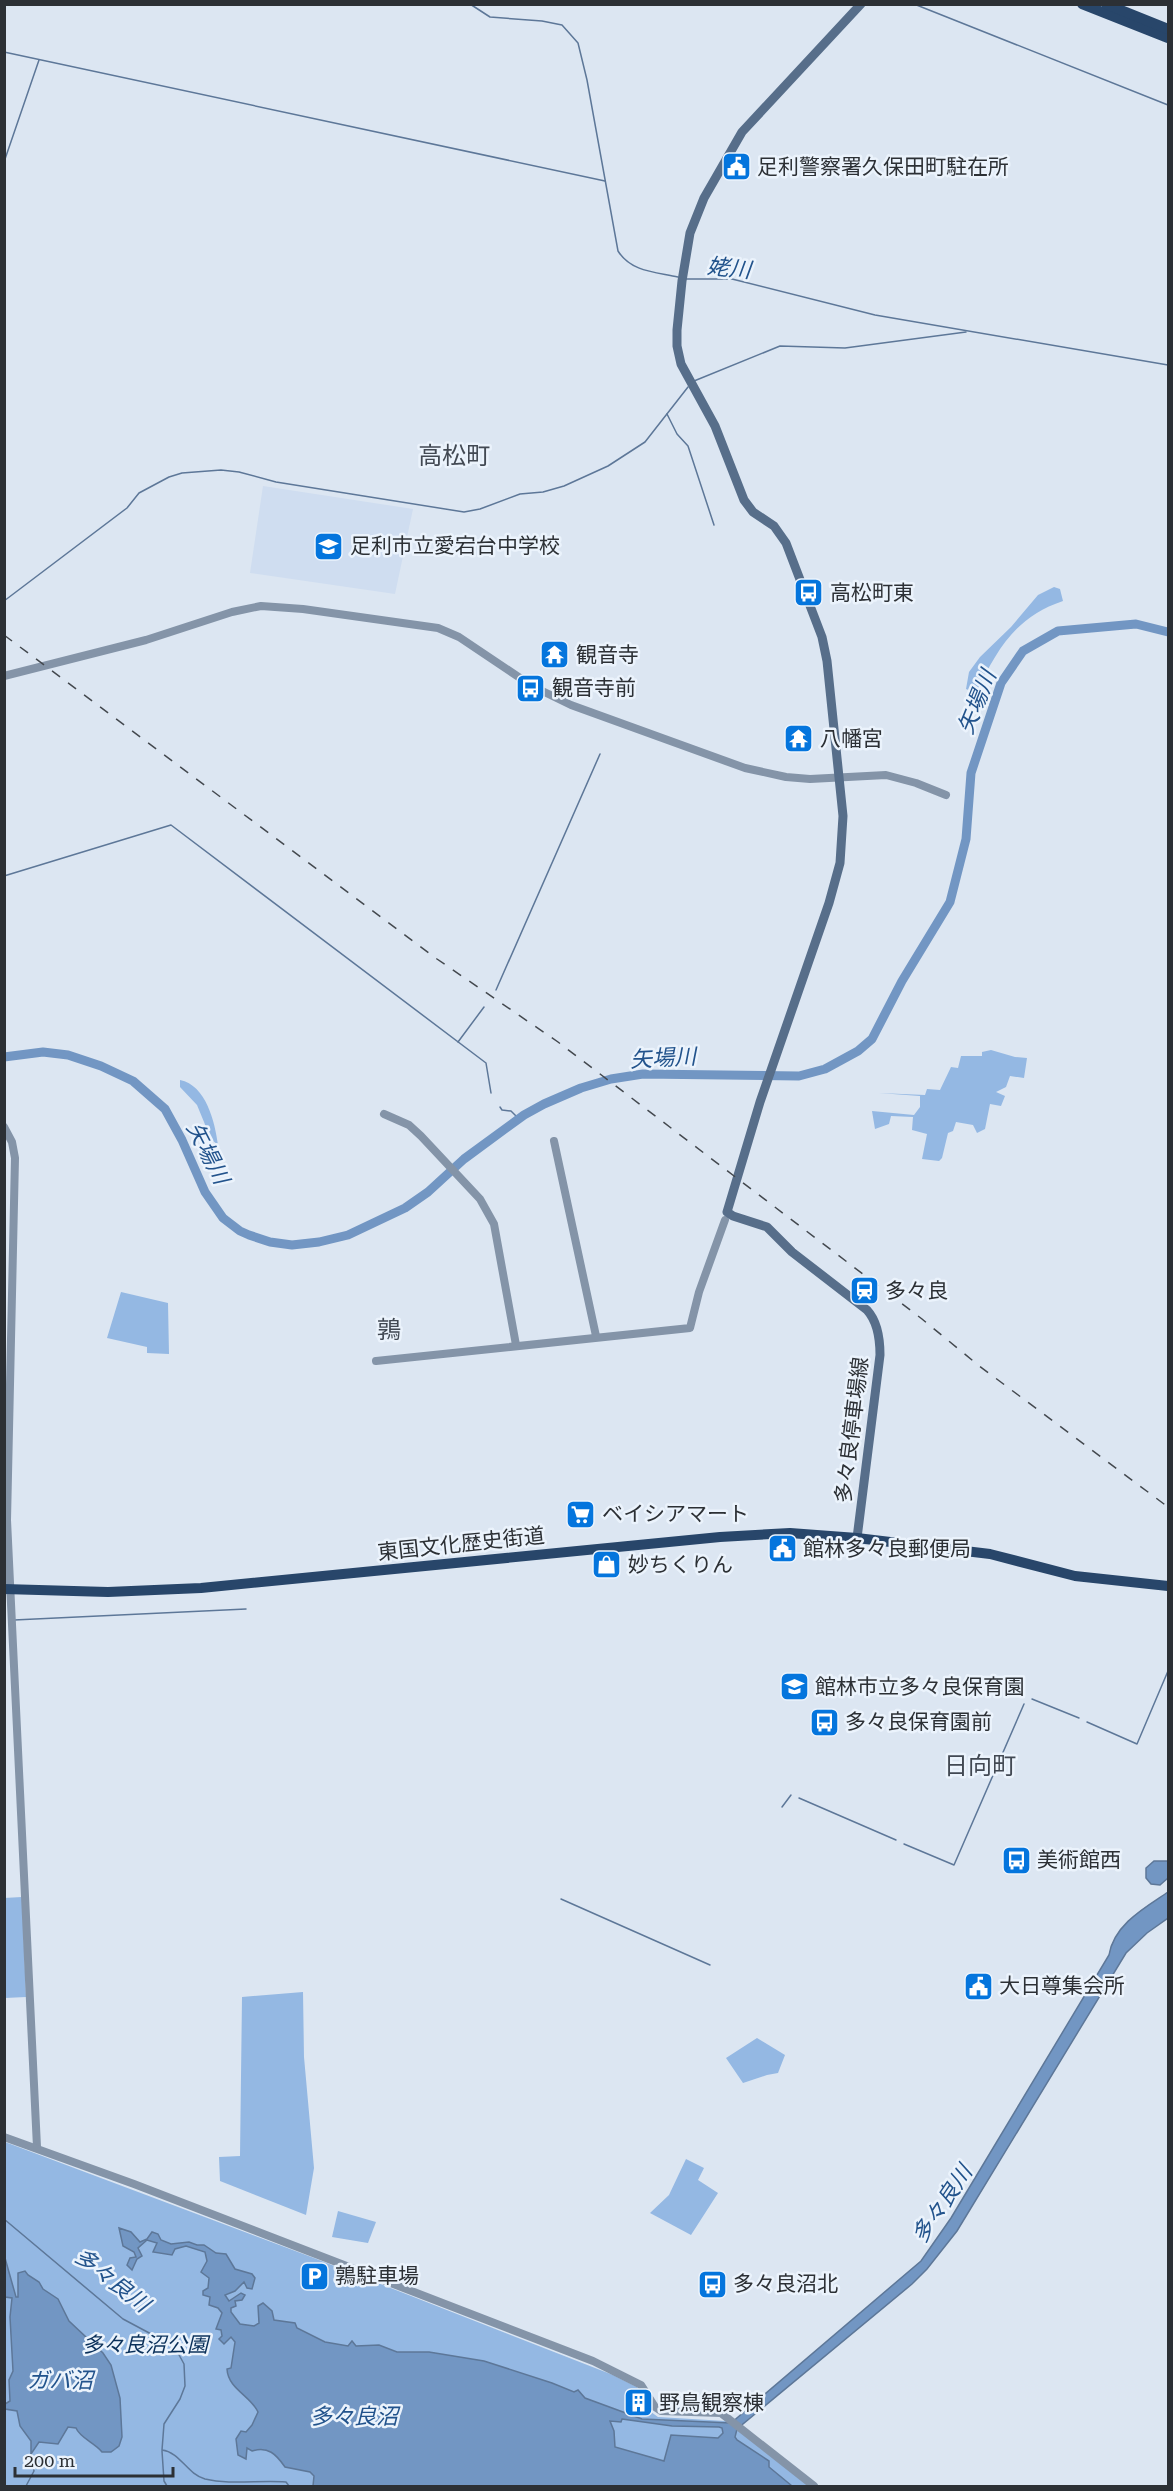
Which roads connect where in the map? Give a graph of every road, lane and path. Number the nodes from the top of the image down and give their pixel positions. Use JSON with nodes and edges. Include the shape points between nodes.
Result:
{"nodes":[{"id":1,"x":861,"y":4,"type":"edge"},
{"id":2,"x":1082,"y":4,"type":"edge"},
{"id":3,"x":1106,"y":4,"type":"edge"},
{"id":4,"x":1168,"y":29,"type":"edge"},
{"id":5,"x":1168,"y":38,"type":"edge"},
{"id":6,"x":4,"y":676,"type":"edge"},
{"id":7,"x":840,"y":778,"type":"junction"},
{"id":8,"x":946,"y":795,"type":"dead end"},
{"id":9,"x":384,"y":1114,"type":"dead end"},
{"id":10,"x":4,"y":1127,"type":"edge"},
{"id":11,"x":554,"y":1141,"type":"dead end"},
{"id":12,"x":724,"y":1220,"type":"dead end"},
{"id":13,"x":596,"y":1336,"type":"junction"},
{"id":14,"x":516,"y":1346,"type":"junction"},
{"id":15,"x":376,"y":1361,"type":"dead end"},
{"id":16,"x":6,"y":1520,"type":"edge"},
{"id":17,"x":857,"y":1538,"type":"junction"},
{"id":18,"x":1168,"y":1586,"type":"edge"},
{"id":19,"x":7,"y":1589,"type":"edge"},
{"id":20,"x":4,"y":2137,"type":"edge"},
{"id":21,"x":37,"y":2147,"type":"junction"},
{"id":22,"x":814,"y":2487,"type":"edge"}],
"edges":[{"from":1,"to":7,"type":"main road","via":[[742,132],[699,208],[682,277],[676,338],[680,360],[715,426],[744,500],[779,532],[822,637]]},
{"from":2,"to":5,"type":"highway"},
{"from":3,"to":4,"type":"highway"},
{"from":6,"to":7,"type":"street","via":[[146,640],[245,609],[303,609],[438,628],[465,640],[532,686],[592,714],[753,770],[796,778]]},
{"from":7,"to":8,"type":"street","via":[[886,774]]},
{"from":7,"to":17,"type":"main road","name":"多々良停車場線","via":[[843,828],[838,871],[727,1212],[767,1227],[872,1316],[880,1348]]},
{"from":9,"to":14,"type":"street","via":[[409,1125],[487,1207],[494,1224]]},
{"from":10,"to":16,"type":"street","via":[[15,1158]]},
{"from":11,"to":13,"type":"street"},
{"from":12,"to":13,"type":"street","via":[[690,1328]]},
{"from":13,"to":14,"type":"street"},
{"from":14,"to":15,"type":"street"},
{"from":16,"to":19,"type":"street"},
{"from":17,"to":18,"type":"highway","name":"東国文化歴史街道","via":[[982,1553],[1075,1576]]},
{"from":17,"to":19,"type":"highway","name":"東国文化歴史街道","via":[[745,1534],[201,1588],[108,1592]]},
{"from":19,"to":21,"type":"street"},
{"from":20,"to":21,"type":"street"},
{"from":21,"to":22,"type":"street","via":[[593,2361],[641,2385],[661,2411],[714,2411]]}]}
